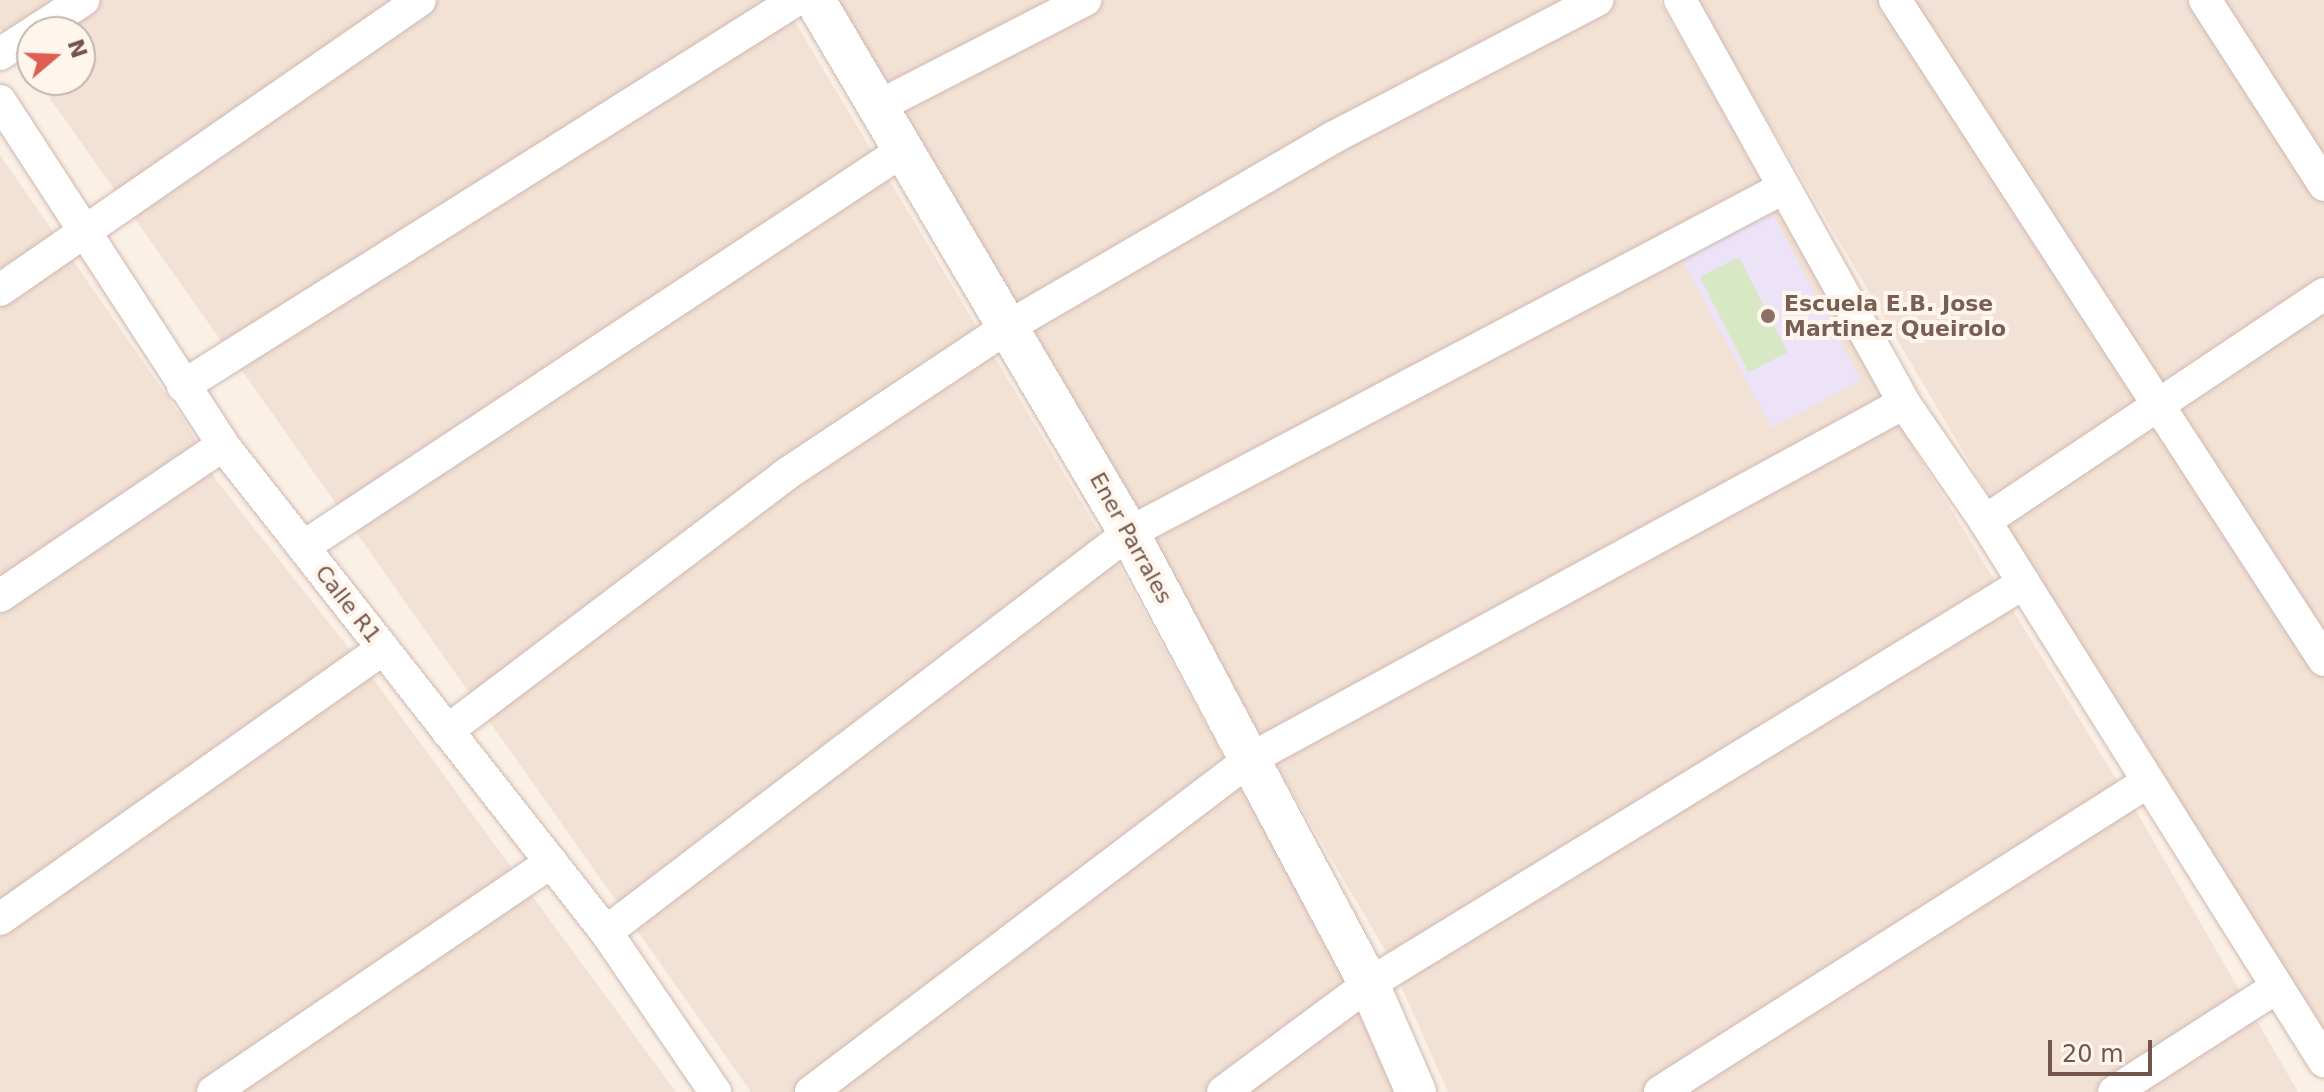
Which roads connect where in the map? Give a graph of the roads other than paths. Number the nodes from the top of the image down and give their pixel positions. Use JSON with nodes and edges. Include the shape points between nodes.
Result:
{"nodes":[{"id":1,"x":83,"y":0,"type":"edge"},
{"id":2,"x":420,"y":0,"type":"edge"},
{"id":3,"x":796,"y":0,"type":"edge"},
{"id":4,"x":815,"y":0,"type":"edge"},
{"id":5,"x":1085,"y":0,"type":"edge"},
{"id":6,"x":1597,"y":0,"type":"edge"},
{"id":7,"x":1680,"y":0,"type":"edge"},
{"id":8,"x":1895,"y":0,"type":"edge"},
{"id":9,"x":2205,"y":0,"type":"edge"},
{"id":10,"x":59,"y":16,"type":"edge"},
{"id":11,"x":0,"y":101,"type":"edge"},
{"id":12,"x":879,"y":106,"type":"junction"},
{"id":13,"x":905,"y":149,"type":"junction"},
{"id":14,"x":2324,"y":185,"type":"edge"},
{"id":15,"x":1783,"y":188,"type":"junction"},
{"id":16,"x":84,"y":230,"type":"junction"},
{"id":17,"x":0,"y":290,"type":"edge"},
{"id":18,"x":2324,"y":294,"type":"edge"},
{"id":19,"x":1011,"y":325,"type":"junction"},
{"id":20,"x":183,"y":386,"type":"junction"},
{"id":21,"x":1904,"y":403,"type":"junction"},
{"id":22,"x":2158,"y":406,"type":"junction"},
{"id":23,"x":223,"y":445,"type":"junction"},
{"id":24,"x":1985,"y":521,"type":"junction"},
{"id":25,"x":1129,"y":533,"type":"junction"},
{"id":26,"x":303,"y":547,"type":"junction"},
{"id":27,"x":2024,"y":583,"type":"junction"},
{"id":28,"x":0,"y":596,"type":"edge"},
{"id":29,"x":383,"y":649,"type":"junction"},
{"id":30,"x":2324,"y":660,"type":"edge"},
{"id":31,"x":447,"y":731,"type":"junction"},
{"id":32,"x":1252,"y":758,"type":"junction"},
{"id":33,"x":2146,"y":783,"type":"junction"},
{"id":34,"x":551,"y":862,"type":"junction"},
{"id":35,"x":0,"y":919,"type":"edge"},
{"id":36,"x":606,"y":932,"type":"junction"},
{"id":37,"x":1369,"y":984,"type":"junction"},
{"id":38,"x":2277,"y":987,"type":"junction"},
{"id":39,"x":2324,"y":1061,"type":"edge"},
{"id":40,"x":213,"y":1092,"type":"edge"},
{"id":41,"x":715,"y":1092,"type":"edge"},
{"id":42,"x":811,"y":1092,"type":"edge"},
{"id":43,"x":1223,"y":1092,"type":"edge"},
{"id":44,"x":1416,"y":1092,"type":"edge"},
{"id":45,"x":1660,"y":1092,"type":"edge"},
{"id":46,"x":2114,"y":1092,"type":"edge"}],
"edges":[{"from":1,"to":10,"type":"street"},
{"from":2,"to":16,"type":"street"},
{"from":3,"to":20,"type":"street"},
{"from":4,"to":12,"type":"street","name":"Ener Parrales"},
{"from":5,"to":12,"type":"street"},
{"from":6,"to":19,"type":"street","via":[[1334,137]]},
{"from":7,"to":15,"type":"street"},
{"from":8,"to":22,"type":"street"},
{"from":9,"to":14,"type":"street"},
{"from":11,"to":16,"type":"street","name":"Calle R1"},
{"from":12,"to":13,"type":"street","name":"Ener Parrales"},
{"from":13,"to":19,"type":"street","name":"Ener Parrales"},
{"from":13,"to":26,"type":"street"},
{"from":15,"to":21,"type":"street"},
{"from":15,"to":25,"type":"street"},
{"from":16,"to":17,"type":"street"},
{"from":16,"to":20,"type":"street","name":"Calle R1"},
{"from":18,"to":22,"type":"street"},
{"from":19,"to":25,"type":"street","name":"Ener Parrales"},
{"from":19,"to":31,"type":"street","via":[[785,475]]},
{"from":20,"to":23,"type":"street","name":"Calle R1"},
{"from":21,"to":24,"type":"street"},
{"from":21,"to":32,"type":"street"},
{"from":22,"to":24,"type":"street"},
{"from":22,"to":30,"type":"street"},
{"from":23,"to":26,"type":"street","name":"Calle R1"},
{"from":23,"to":28,"type":"street"},
{"from":24,"to":27,"type":"street"},
{"from":25,"to":32,"type":"street","name":"Ener Parrales"},
{"from":25,"to":36,"type":"street"},
{"from":26,"to":29,"type":"street","name":"Calle R1"},
{"from":27,"to":33,"type":"street"},
{"from":27,"to":37,"type":"street"},
{"from":29,"to":31,"type":"street","name":"Calle R1"},
{"from":29,"to":35,"type":"street"},
{"from":31,"to":34,"type":"street","name":"Calle R1"},
{"from":32,"to":37,"type":"street","name":"Ener Parrales"},
{"from":32,"to":42,"type":"street"},
{"from":33,"to":38,"type":"street"},
{"from":33,"to":45,"type":"street"},
{"from":34,"to":36,"type":"street","name":"Calle R1"},
{"from":34,"to":40,"type":"street"},
{"from":36,"to":41,"type":"street","name":"Calle R1"},
{"from":37,"to":43,"type":"street"},
{"from":37,"to":44,"type":"street","name":"Ener Parrales"},
{"from":38,"to":39,"type":"street"},
{"from":38,"to":46,"type":"street"}]}
